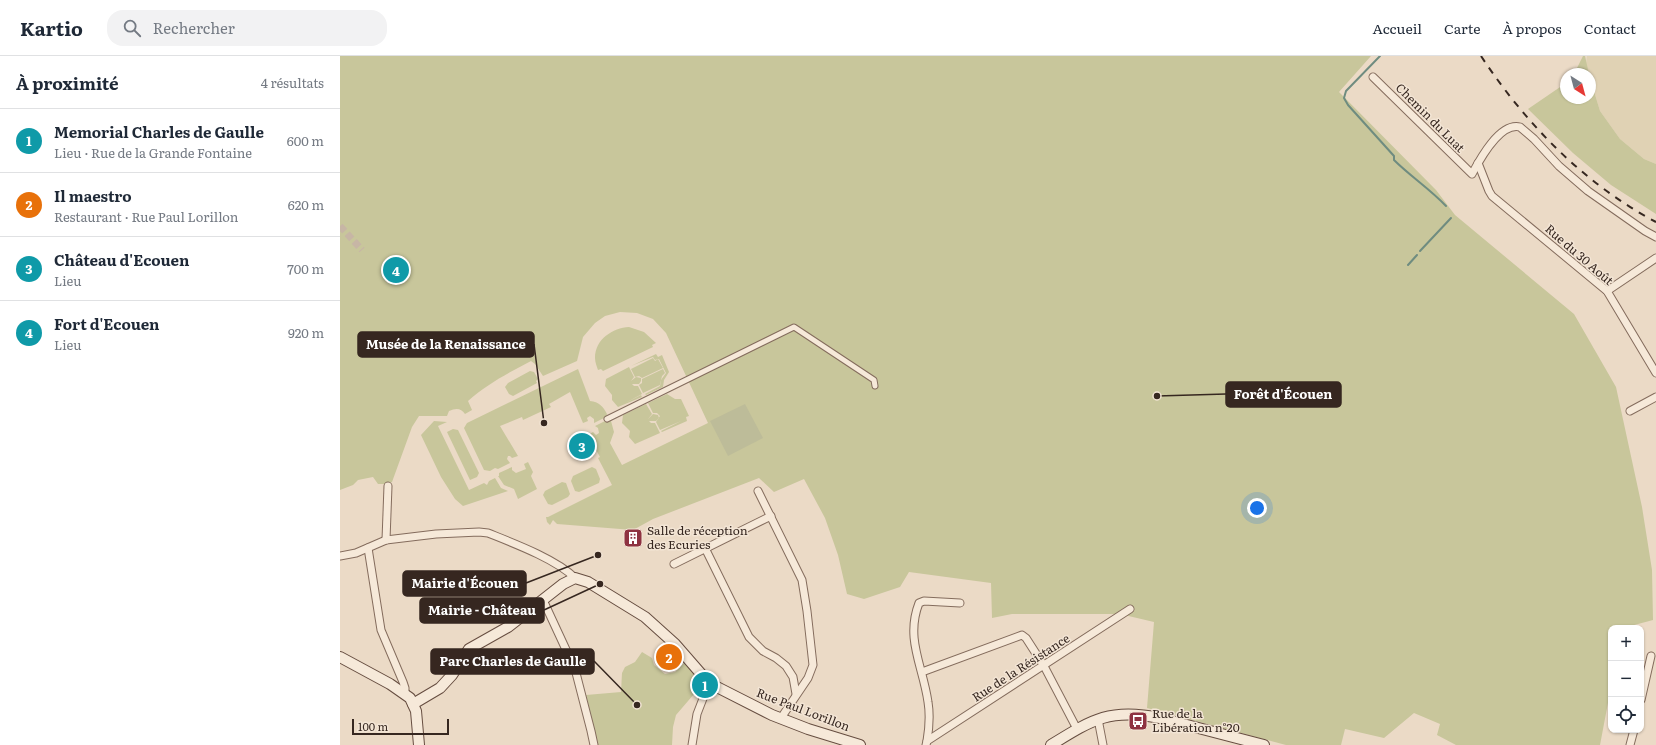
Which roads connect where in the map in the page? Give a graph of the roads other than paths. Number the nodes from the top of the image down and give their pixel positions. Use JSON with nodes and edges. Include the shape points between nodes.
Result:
{"nodes":[{"id":1,"x":1373,"y":77,"type":"dead end"},
{"id":2,"x":1478,"y":163,"type":"junction"},
{"id":3,"x":1656,"y":237,"type":"edge"},
{"id":4,"x":1656,"y":259,"type":"edge"},
{"id":5,"x":1607,"y":291,"type":"junction"},
{"id":6,"x":1656,"y":373,"type":"edge"},
{"id":7,"x":875,"y":386,"type":"dead end"},
{"id":8,"x":1656,"y":397,"type":"edge"},
{"id":9,"x":1630,"y":411,"type":"dead end"},
{"id":10,"x":607,"y":418,"type":"dead end"},
{"id":11,"x":388,"y":486,"type":"dead end"},
{"id":12,"x":758,"y":491,"type":"dead end"},
{"id":13,"x":771,"y":516,"type":"junction"},
{"id":14,"x":386,"y":540,"type":"junction"},
{"id":15,"x":368,"y":548,"type":"junction"},
{"id":16,"x":705,"y":548,"type":"junction"},
{"id":17,"x":340,"y":556,"type":"edge"},
{"id":18,"x":674,"y":564,"type":"dead end"},
{"id":19,"x":575,"y":578,"type":"junction"},
{"id":20,"x":543,"y":600,"type":"junction"},
{"id":21,"x":960,"y":603,"type":"dead end"},
{"id":22,"x":1130,"y":609,"type":"dead end"},
{"id":23,"x":1651,"y":656,"type":"dead end"},
{"id":24,"x":340,"y":657,"type":"edge"},
{"id":25,"x":1044,"y":666,"type":"junction"},
{"id":26,"x":922,"y":672,"type":"junction"},
{"id":27,"x":709,"y":683,"type":"junction"},
{"id":28,"x":405,"y":693,"type":"junction"},
{"id":29,"x":796,"y":694,"type":"junction"},
{"id":30,"x":1642,"y":697,"type":"edge"},
{"id":31,"x":413,"y":704,"type":"junction"},
{"id":32,"x":781,"y":718,"type":"junction"},
{"id":33,"x":1098,"y":719,"type":"junction"},
{"id":34,"x":1077,"y":729,"type":"junction"},
{"id":35,"x":1633,"y":733,"type":"edge"},
{"id":36,"x":927,"y":743,"type":"edge"},
{"id":37,"x":419,"y":745,"type":"edge"},
{"id":38,"x":594,"y":745,"type":"edge"},
{"id":39,"x":692,"y":745,"type":"edge"},
{"id":40,"x":860,"y":745,"type":"edge"},
{"id":41,"x":1051,"y":745,"type":"edge"},
{"id":42,"x":1103,"y":745,"type":"edge"},
{"id":43,"x":1264,"y":745,"type":"edge"},
{"id":44,"x":1630,"y":745,"type":"edge"}],
"edges":[{"from":1,"to":2,"type":"street","name":"Chemin du Luat","via":[[1472,174]]},
{"from":2,"to":3,"type":"street","via":[[1499,135],[1516,126],[1527,132],[1559,166],[1588,191]]},
{"from":2,"to":5,"type":"street","name":"Rue du 30 Août","via":[[1492,196]]},
{"from":4,"to":5,"type":"street"},
{"from":5,"to":6,"type":"street","name":"Rue du 30 Août"},
{"from":7,"to":10,"type":"street","via":[[874,380],[794,327]]},
{"from":8,"to":9,"type":"street"},
{"from":11,"to":14,"type":"street"},
{"from":12,"to":13,"type":"street"},
{"from":13,"to":16,"type":"street"},
{"from":13,"to":29,"type":"street","via":[[802,580],[807,611],[813,665],[808,678]]},
{"from":14,"to":15,"type":"street"},
{"from":14,"to":19,"type":"street","via":[[436,534],[488,533],[568,570]]},
{"from":15,"to":17,"type":"street"},
{"from":15,"to":28,"type":"street","via":[[381,630],[403,682]]},
{"from":16,"to":18,"type":"street"},
{"from":16,"to":29,"type":"street","via":[[749,637],[763,651],[786,666],[793,677]]},
{"from":19,"to":20,"type":"main road"},
{"from":19,"to":27,"type":"main road","name":"Rue Paul Lorillon","via":[[588,582],[645,617],[675,644]]},
{"from":20,"to":31,"type":"main road","via":[[508,627],[469,650],[440,688]]},
{"from":20,"to":38,"type":"street","via":[[575,669]]},
{"from":21,"to":26,"type":"street","via":[[919,603],[914,616],[913,633]]},
{"from":22,"to":25,"type":"street","name":"Rue de la Résistance"},
{"from":23,"to":30,"type":"street"},
{"from":24,"to":28,"type":"main road"},
{"from":25,"to":26,"type":"street","via":[[1022,635]]},
{"from":25,"to":34,"type":"street"},
{"from":25,"to":36,"type":"street","name":"Rue de la Résistance"},
{"from":26,"to":36,"type":"street","via":[[928,703]]},
{"from":27,"to":32,"type":"main road","name":"Rue Paul Lorillon"},
{"from":27,"to":39,"type":"street","via":[[697,714]]},
{"from":28,"to":31,"type":"main road"},
{"from":29,"to":32,"type":"street"},
{"from":31,"to":37,"type":"main road","via":[[418,719]]},
{"from":32,"to":40,"type":"main road","name":"Rue Paul Lorillon"},
{"from":33,"to":34,"type":"main road"},
{"from":33,"to":42,"type":"street"},
{"from":33,"to":43,"type":"main road","via":[[1122,714],[1145,715]]},
{"from":34,"to":41,"type":"main road"},
{"from":35,"to":44,"type":"street"}]}
